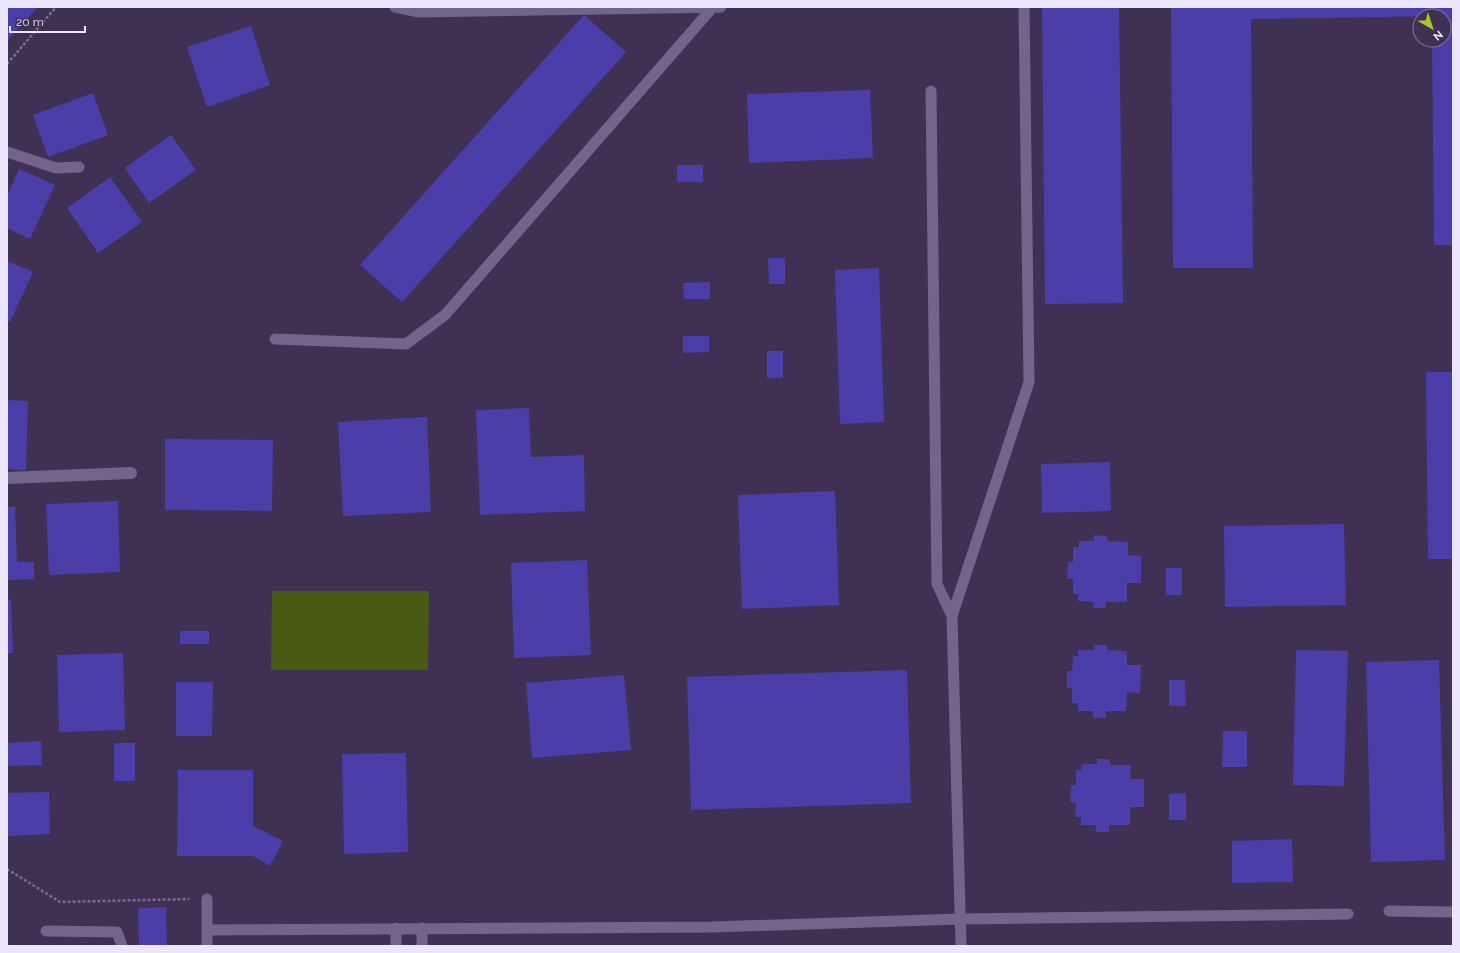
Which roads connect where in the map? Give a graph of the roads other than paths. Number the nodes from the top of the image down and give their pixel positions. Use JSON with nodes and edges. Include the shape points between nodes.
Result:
{"nodes":[{"id":1,"x":395,"y":7,"type":"edge"},
{"id":2,"x":713,"y":7,"type":"edge"},
{"id":3,"x":721,"y":7,"type":"edge"},
{"id":4,"x":1024,"y":7,"type":"edge"},
{"id":5,"x":931,"y":91,"type":"dead end"},
{"id":6,"x":7,"y":152,"type":"edge"},
{"id":7,"x":79,"y":167,"type":"dead end"},
{"id":8,"x":275,"y":339,"type":"dead end"},
{"id":9,"x":131,"y":473,"type":"dead end"},
{"id":10,"x":7,"y":478,"type":"edge"},
{"id":11,"x":952,"y":616,"type":"junction"},
{"id":12,"x":207,"y":899,"type":"road end"},
{"id":13,"x":1389,"y":911,"type":"dead end"},
{"id":14,"x":1453,"y":912,"type":"edge"},
{"id":15,"x":1348,"y":914,"type":"dead end"},
{"id":16,"x":961,"y":920,"type":"junction"},
{"id":17,"x":396,"y":928,"type":"junction"},
{"id":18,"x":422,"y":928,"type":"junction"},
{"id":19,"x":207,"y":930,"type":"junction"},
{"id":20,"x":46,"y":931,"type":"dead end"},
{"id":21,"x":122,"y":946,"type":"edge"},
{"id":22,"x":207,"y":946,"type":"edge"},
{"id":23,"x":396,"y":946,"type":"edge"},
{"id":24,"x":422,"y":946,"type":"edge"},
{"id":25,"x":960,"y":946,"type":"edge"}],
"edges":[{"from":1,"to":2,"type":"lane","via":[[419,12]]},
{"from":2,"to":3,"type":"lane"},
{"from":2,"to":8,"type":"lane","via":[[445,315],[406,344]]},
{"from":4,"to":11,"type":"lane","via":[[1029,382]]},
{"from":5,"to":11,"type":"lane","via":[[937,584]]},
{"from":6,"to":7,"type":"lane","via":[[56,168]]},
{"from":9,"to":10,"type":"street"},
{"from":11,"to":16,"type":"lane"},
{"from":12,"to":19,"type":"lane"},
{"from":13,"to":14,"type":"lane"},
{"from":15,"to":16,"type":"lane"},
{"from":16,"to":18,"type":"lane","via":[[712,927]]},
{"from":16,"to":25,"type":"lane"},
{"from":17,"to":18,"type":"lane"},
{"from":17,"to":19,"type":"lane"},
{"from":17,"to":23,"type":"lane"},
{"from":18,"to":24,"type":"lane"},
{"from":19,"to":22,"type":"lane"},
{"from":20,"to":21,"type":"lane","via":[[117,932]]}]}
